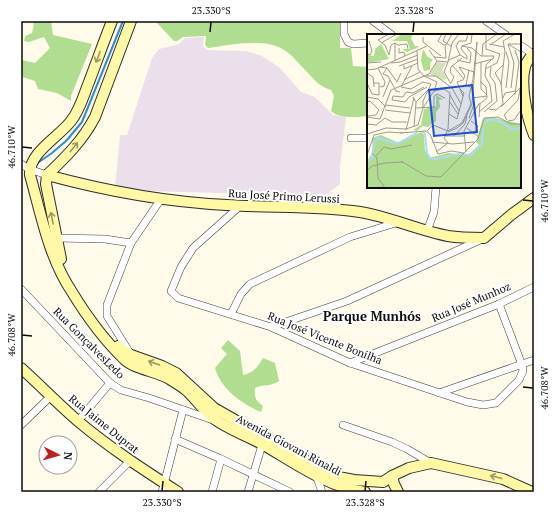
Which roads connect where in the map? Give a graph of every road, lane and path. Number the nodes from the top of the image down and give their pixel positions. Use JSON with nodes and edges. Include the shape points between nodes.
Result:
{"nodes":[{"id":1,"x":112,"y":21,"type":"edge"},
{"id":2,"x":131,"y":21,"type":"edge"},
{"id":3,"x":344,"y":21,"type":"edge"},
{"id":4,"x":374,"y":21,"type":"edge"},
{"id":5,"x":486,"y":21,"type":"edge"},
{"id":6,"x":391,"y":34,"type":"edge"},
{"id":7,"x":505,"y":34,"type":"edge"},
{"id":8,"x":367,"y":43,"type":"edge"},
{"id":9,"x":521,"y":46,"type":"edge"},
{"id":10,"x":533,"y":54,"type":"edge"},
{"id":11,"x":534,"y":135,"type":"edge"},
{"id":12,"x":351,"y":138,"type":"dead end"},
{"id":13,"x":367,"y":138,"type":"edge"},
{"id":14,"x":25,"y":166,"type":"edge"},
{"id":15,"x":48,"y":175,"type":"junction"},
{"id":16,"x":436,"y":188,"type":"edge"},
{"id":17,"x":534,"y":198,"type":"edge"},
{"id":18,"x":161,"y":199,"type":"junction"},
{"id":19,"x":240,"y":206,"type":"junction"},
{"id":20,"x":399,"y":222,"type":"junction"},
{"id":21,"x":428,"y":231,"type":"junction"},
{"id":22,"x":57,"y":238,"type":"junction"},
{"id":23,"x":484,"y":238,"type":"junction"},
{"id":24,"x":131,"y":243,"type":"junction"},
{"id":25,"x":534,"y":287,"type":"edge"},
{"id":26,"x":21,"y":289,"type":"edge"},
{"id":27,"x":499,"y":304,"type":"junction"},
{"id":28,"x":231,"y":314,"type":"junction"},
{"id":29,"x":271,"y":328,"type":"junction"},
{"id":30,"x":130,"y":358,"type":"junction"},
{"id":31,"x":534,"y":360,"type":"edge"},
{"id":32,"x":350,"y":363,"type":"junction"},
{"id":33,"x":522,"y":365,"type":"junction"},
{"id":34,"x":21,"y":368,"type":"edge"},
{"id":35,"x":110,"y":383,"type":"junction"},
{"id":36,"x":439,"y":393,"type":"junction"},
{"id":37,"x":51,"y":396,"type":"junction"},
{"id":38,"x":183,"y":410,"type":"junction"},
{"id":39,"x":221,"y":418,"type":"junction"},
{"id":40,"x":78,"y":421,"type":"junction"},
{"id":41,"x":21,"y":425,"type":"edge"},
{"id":42,"x":343,"y":425,"type":"dead end"},
{"id":43,"x":175,"y":439,"type":"junction"},
{"id":44,"x":262,"y":445,"type":"junction"},
{"id":45,"x":221,"y":459,"type":"junction"},
{"id":46,"x":130,"y":461,"type":"junction"},
{"id":47,"x":431,"y":463,"type":"junction"},
{"id":48,"x":253,"y":474,"type":"junction"},
{"id":49,"x":316,"y":475,"type":"junction"},
{"id":50,"x":392,"y":476,"type":"junction"},
{"id":51,"x":163,"y":487,"type":"edge"},
{"id":52,"x":533,"y":491,"type":"edge"},
{"id":53,"x":99,"y":492,"type":"edge"},
{"id":54,"x":178,"y":492,"type":"edge"},
{"id":55,"x":212,"y":492,"type":"edge"},
{"id":56,"x":248,"y":492,"type":"edge"},
{"id":57,"x":290,"y":492,"type":"edge"},
{"id":58,"x":322,"y":492,"type":"edge"},
{"id":59,"x":365,"y":492,"type":"edge"},
{"id":60,"x":398,"y":492,"type":"edge"}],
"edges":[{"from":1,"to":14,"type":"street","one_way":true,"via":[[73,119]]},
{"from":15,"to":2,"type":"street","one_way":true,"via":[[88,130]]},
{"from":3,"to":8,"type":"street","via":[[344,34],[348,42]]},
{"from":4,"to":6,"type":"street"},
{"from":5,"to":7,"type":"street"},
{"from":9,"to":10,"type":"street"},
{"from":10,"to":11,"type":"street","via":[[525,65],[523,78],[530,125]]},
{"from":12,"to":13,"type":"street"},
{"from":14,"to":15,"type":"street","name":"Rua José Primo Lerussi"},
{"from":14,"to":30,"type":"street","name":"Avenida Giovani Rinaldi","via":[[65,280],[102,334],[125,360]]},
{"from":15,"to":18,"type":"street","name":"Rua José Primo Lerussi"},
{"from":22,"to":15,"type":"street","name":"Avenida Giovani Rinaldi","one_way":true,"via":[[46,184]]},
{"from":16,"to":21,"type":"street","via":[[434,212]]},
{"from":17,"to":23,"type":"street"},
{"from":18,"to":19,"type":"street","name":"Rua José Primo Lerussi"},
{"from":18,"to":24,"type":"street"},
{"from":19,"to":20,"type":"street","name":"Rua José Primo Lerussi","via":[[360,212]]},
{"from":19,"to":28,"type":"street","name":"Rua José Vicente Bonilha","via":[[193,248],[181,267],[171,291],[178,298]]},
{"from":20,"to":21,"type":"street","name":"Rua José Primo Lerussi"},
{"from":20,"to":28,"type":"street","via":[[350,237],[250,284],[241,294]]},
{"from":21,"to":23,"type":"street","name":"Rua José Primo Lerussi","via":[[449,236]]},
{"from":22,"to":24,"type":"street","via":[[105,239]]},
{"from":22,"to":30,"type":"street","name":"Avenida Giovani Rinaldi","via":[[63,264],[73,286],[106,332]]},
{"from":23,"to":29,"type":"street","via":[[347,301]]},
{"from":24,"to":30,"type":"street","via":[[106,311]]},
{"from":25,"to":27,"type":"street","name":"Rua José Munhoz"},
{"from":26,"to":35,"type":"street","name":"Rua GonçalvesLedo"},
{"from":27,"to":32,"type":"street","name":"Rua José Munhoz"},
{"from":27,"to":33,"type":"street"},
{"from":28,"to":29,"type":"street","name":"Rua José Vicente Bonilha"},
{"from":29,"to":32,"type":"street","name":"Rua José Vicente Bonilha"},
{"from":30,"to":39,"type":"street","name":"Avenida Giovani Rinaldi","via":[[186,390],[202,408]]},
{"from":31,"to":33,"type":"street"},
{"from":32,"to":36,"type":"street","name":"Rua José Vicente Bonilha"},
{"from":33,"to":36,"type":"street"},
{"from":33,"to":36,"type":"street","name":"Rua José Vicente Bonilha","via":[[523,371],[519,380],[496,403],[474,404]]},
{"from":34,"to":37,"type":"street","name":"Rua Jaime Duprat"},
{"from":35,"to":38,"type":"street","name":"Rua GonçalvesLedo","via":[[121,390]]},
{"from":35,"to":40,"type":"street"},
{"from":37,"to":40,"type":"street","name":"Rua Jaime Duprat"},
{"from":37,"to":41,"type":"street"},
{"from":38,"to":39,"type":"street","name":"Rua GonçalvesLedo"},
{"from":38,"to":43,"type":"street"},
{"from":39,"to":44,"type":"street","name":"Avenida Giovani Rinaldi"},
{"from":39,"to":50,"type":"street","name":"Avenida Giovani Rinaldi","via":[[333,476],[383,482]]},
{"from":40,"to":46,"type":"street","name":"Rua Jaime Duprat"},
{"from":42,"to":47,"type":"street","via":[[392,442]]},
{"from":43,"to":45,"type":"street"},
{"from":43,"to":51,"type":"street"},
{"from":44,"to":48,"type":"street"},
{"from":44,"to":49,"type":"street","name":"Avenida Giovani Rinaldi"},
{"from":45,"to":48,"type":"street"},
{"from":45,"to":55,"type":"street"},
{"from":46,"to":51,"type":"street","name":"Rua Jaime Duprat"},
{"from":46,"to":53,"type":"street"},
{"from":47,"to":50,"type":"street","name":"Avenida Giovani Rinaldi","via":[[409,468]]},
{"from":52,"to":47,"type":"street","name":"Avenida Giovani Rinaldi","one_way":true,"via":[[503,479]]},
{"from":48,"to":56,"type":"street"},
{"from":48,"to":57,"type":"street"},
{"from":49,"to":58,"type":"street"},
{"from":49,"to":59,"type":"street","name":"Avenida Giovani Rinaldi","via":[[334,485]]},
{"from":50,"to":60,"type":"street"},
{"from":51,"to":54,"type":"street","name":"Rua Jaime Duprat"}]}
